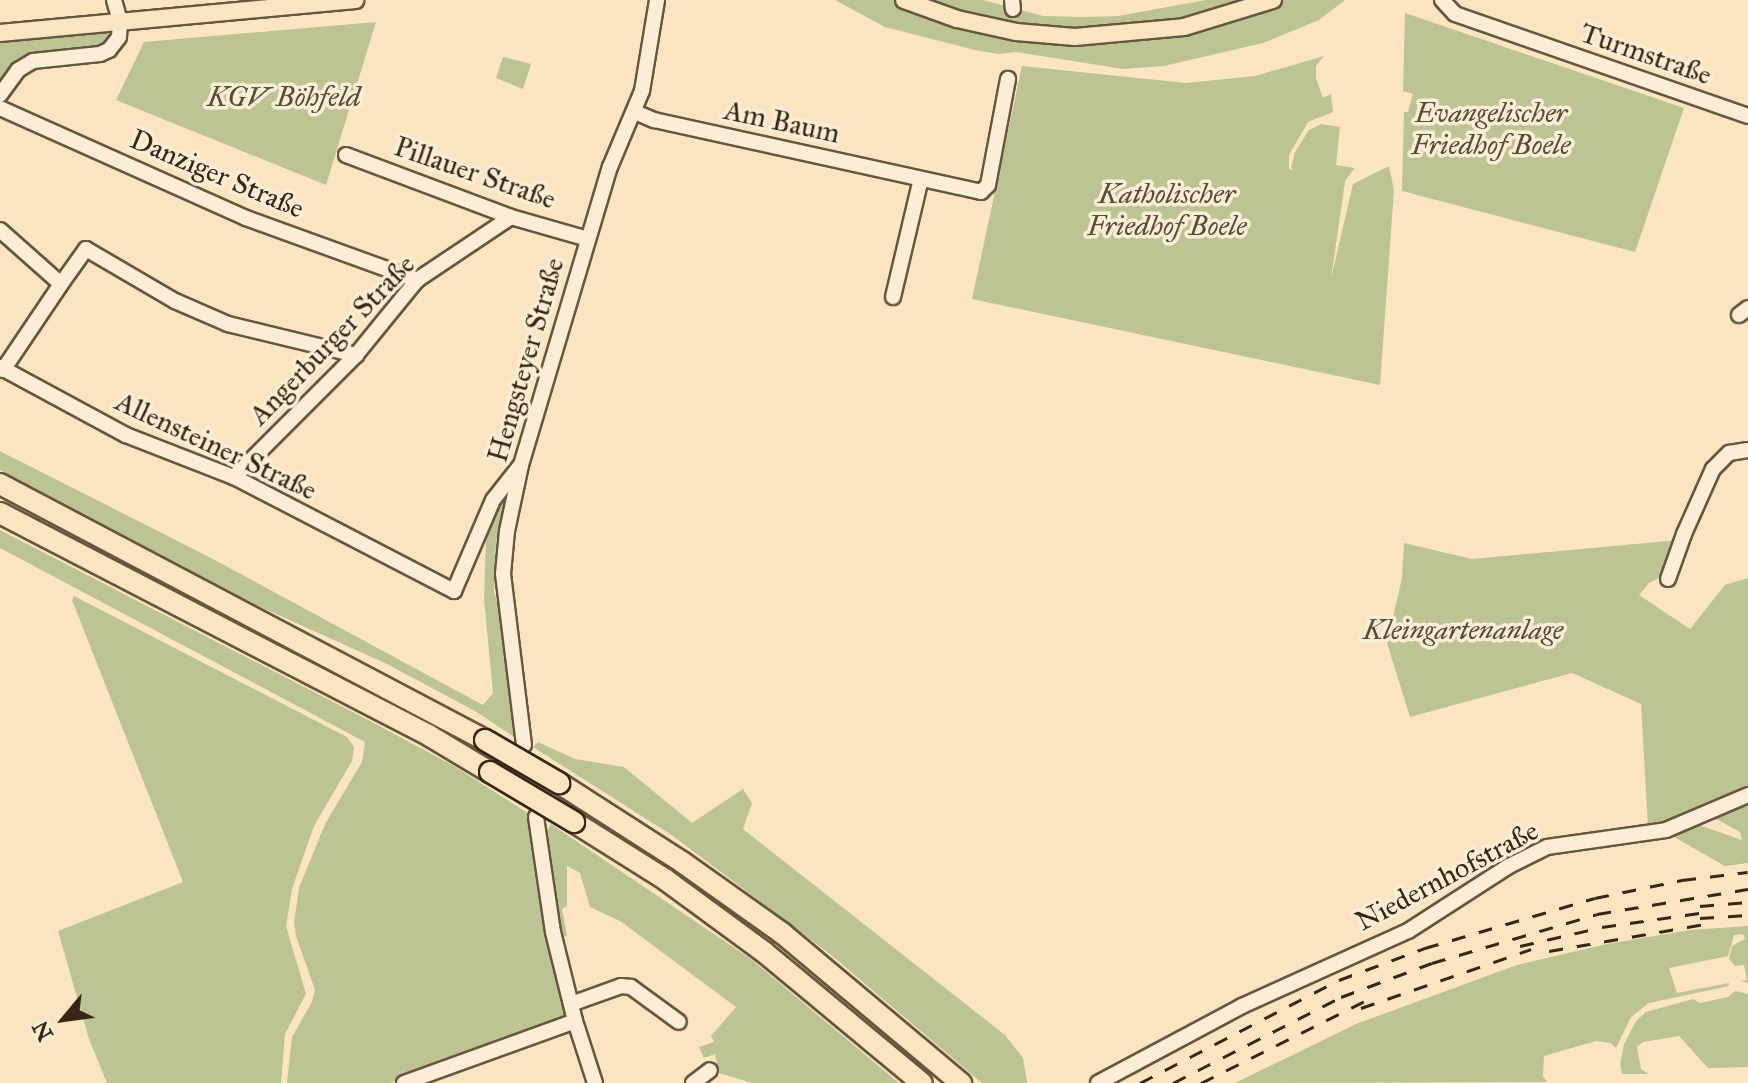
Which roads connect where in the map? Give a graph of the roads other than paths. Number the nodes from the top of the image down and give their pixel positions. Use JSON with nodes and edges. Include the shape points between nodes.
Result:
{"nodes":[{"id":1,"x":114,"y":0,"type":"edge"},
{"id":2,"x":355,"y":0,"type":"edge"},
{"id":3,"x":657,"y":0,"type":"edge"},
{"id":4,"x":904,"y":0,"type":"edge"},
{"id":5,"x":1273,"y":0,"type":"edge"},
{"id":6,"x":1442,"y":0,"type":"edge"},
{"id":7,"x":120,"y":21,"type":"junction"},
{"id":8,"x":0,"y":33,"type":"edge"},
{"id":9,"x":1008,"y":79,"type":"dead end"},
{"id":10,"x":0,"y":95,"type":"edge"},
{"id":11,"x":0,"y":108,"type":"edge"},
{"id":12,"x":635,"y":112,"type":"junction"},
{"id":13,"x":1748,"y":116,"type":"edge"},
{"id":14,"x":346,"y":155,"type":"dead end"},
{"id":15,"x":921,"y":179,"type":"junction"},
{"id":16,"x":511,"y":217,"type":"junction"},
{"id":17,"x":0,"y":230,"type":"edge"},
{"id":18,"x":588,"y":239,"type":"junction"},
{"id":19,"x":417,"y":280,"type":"junction"},
{"id":20,"x":61,"y":284,"type":"junction"},
{"id":21,"x":893,"y":297,"type":"dead end"},
{"id":22,"x":356,"y":355,"type":"junction"},
{"id":23,"x":2,"y":368,"type":"edge"},
{"id":24,"x":1748,"y":450,"type":"edge"},
{"id":25,"x":521,"y":465,"type":"junction"},
{"id":26,"x":234,"y":477,"type":"junction"},
{"id":27,"x":0,"y":484,"type":"edge"},
{"id":28,"x":0,"y":513,"type":"edge"},
{"id":29,"x":1668,"y":579,"type":"dead end"},
{"id":30,"x":524,"y":745,"type":"dead end"},
{"id":31,"x":1748,"y":795,"type":"edge"},
{"id":32,"x":536,"y":817,"type":"dead end"},
{"id":33,"x":571,"y":1004,"type":"junction"},
{"id":34,"x":575,"y":1021,"type":"junction"},
{"id":35,"x":679,"y":1022,"type":"dead end"},
{"id":36,"x":710,"y":1070,"type":"dead end"},
{"id":37,"x":404,"y":1083,"type":"edge"},
{"id":38,"x":595,"y":1083,"type":"edge"},
{"id":39,"x":693,"y":1083,"type":"edge"},
{"id":40,"x":922,"y":1083,"type":"edge"},
{"id":41,"x":961,"y":1083,"type":"edge"},
{"id":42,"x":1098,"y":1083,"type":"edge"}],
"edges":[{"from":1,"to":7,"type":"street"},
{"from":2,"to":7,"type":"main road"},
{"from":3,"to":12,"type":"street","name":"Hengsteyer Straße"},
{"from":4,"to":5,"type":"main road","via":[[972,23],[1075,37],[1184,27]]},
{"from":6,"to":13,"type":"street","name":"Turmstraße","via":[[1455,14]]},
{"from":7,"to":8,"type":"main road"},
{"from":7,"to":10,"type":"street","via":[[119,37],[109,50],[33,61],[18,70]]},
{"from":9,"to":15,"type":"street","name":"Am Baum","via":[[988,185],[976,191]]},
{"from":11,"to":19,"type":"street","name":"Danziger Straße","via":[[246,218]]},
{"from":12,"to":15,"type":"street","name":"Am Baum"},
{"from":12,"to":18,"type":"street","name":"Hengsteyer Straße","via":[[613,157]]},
{"from":14,"to":16,"type":"street","name":"Pillauer Straße"},
{"from":15,"to":21,"type":"street"},
{"from":16,"to":18,"type":"street","name":"Pillauer Straße"},
{"from":16,"to":19,"type":"street","name":"Angerburger Straße"},
{"from":17,"to":20,"type":"street"},
{"from":18,"to":25,"type":"street","name":"Hengsteyer Straße"},
{"from":19,"to":22,"type":"street","name":"Angerburger Straße"},
{"from":20,"to":22,"type":"street","via":[[86,249],[175,301],[228,324]]},
{"from":20,"to":23,"type":"street"},
{"from":22,"to":26,"type":"street","name":"Angerburger Straße"},
{"from":23,"to":26,"type":"street","name":"Allensteiner Straße","via":[[126,435]]},
{"from":24,"to":29,"type":"street","via":[[1729,453],[1713,469]]},
{"from":25,"to":26,"type":"street","name":"Allensteiner Straße","via":[[493,500],[454,591]]},
{"from":25,"to":30,"type":"street","name":"Hengsteyer Straße","via":[[503,574]]},
{"from":27,"to":41,"type":"highway","bridge":true,"via":[[559,783],[782,933]]},
{"from":28,"to":40,"type":"highway","bridge":true,"via":[[430,736],[574,822],[666,880],[764,952]]},
{"from":31,"to":42,"type":"street","name":"Niedernhofstraße","via":[[1666,830],[1547,847],[1408,931],[1242,1006]]},
{"from":32,"to":33,"type":"street","via":[[553,932]]},
{"from":33,"to":34,"type":"street"},
{"from":33,"to":35,"type":"street","via":[[631,987]]},
{"from":34,"to":37,"type":"street"},
{"from":34,"to":38,"type":"street"},
{"from":36,"to":39,"type":"street"}]}
